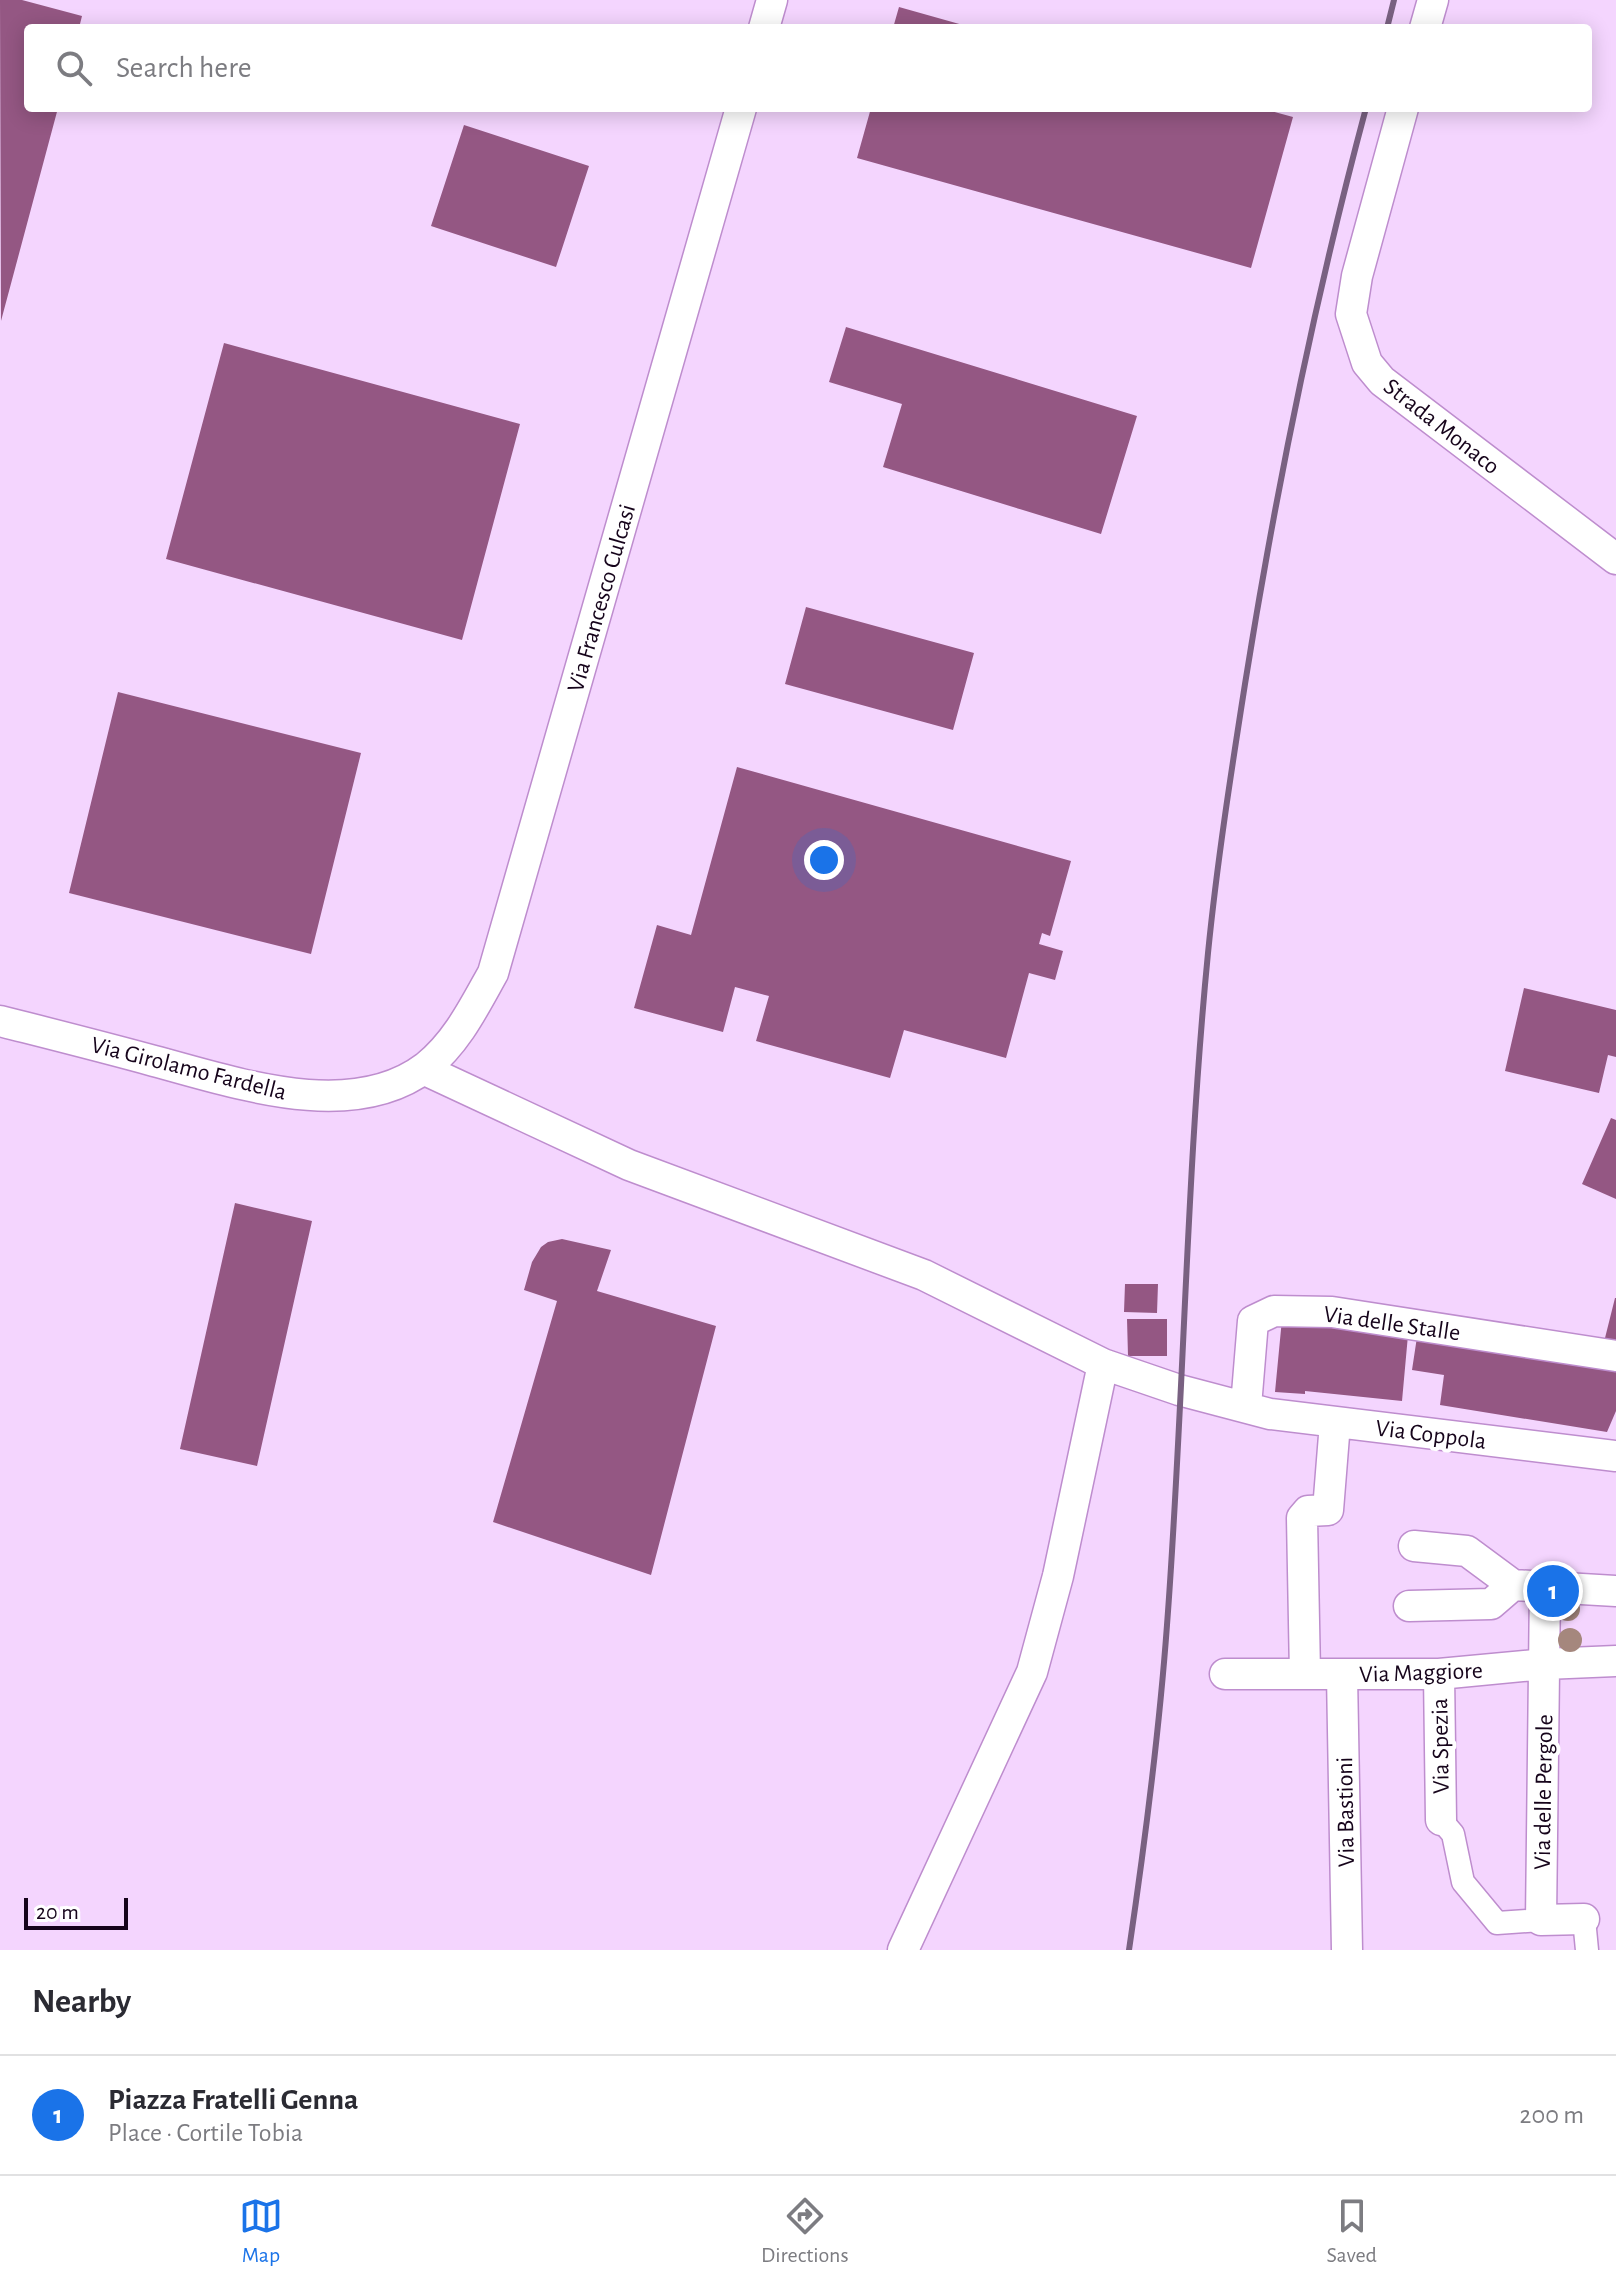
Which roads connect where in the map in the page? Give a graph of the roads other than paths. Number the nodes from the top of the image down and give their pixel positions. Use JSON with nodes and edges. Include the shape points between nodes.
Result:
{"nodes":[{"id":1,"x":772,"y":0,"type":"edge"},
{"id":2,"x":1433,"y":0,"type":"edge"},
{"id":3,"x":765,"y":24,"type":"edge"},
{"id":4,"x":1426,"y":24,"type":"edge"},
{"id":5,"x":740,"y":112,"type":"edge"},
{"id":6,"x":1402,"y":112,"type":"edge"},
{"id":7,"x":1616,"y":559,"type":"edge"},
{"id":8,"x":0,"y":1021,"type":"edge"},
{"id":9,"x":423,"y":1069,"type":"junction"},
{"id":10,"x":1616,"y":1356,"type":"edge"},
{"id":11,"x":1103,"y":1364,"type":"junction"},
{"id":12,"x":1246,"y":1406,"type":"junction"},
{"id":13,"x":1335,"y":1423,"type":"junction"},
{"id":14,"x":1616,"y":1456,"type":"edge"},
{"id":15,"x":1414,"y":1546,"type":"dead end"},
{"id":16,"x":1545,"y":1587,"type":"junction"},
{"id":17,"x":1616,"y":1591,"type":"edge"},
{"id":18,"x":1502,"y":1594,"type":"junction"},
{"id":19,"x":1409,"y":1606,"type":"dead end"},
{"id":20,"x":1616,"y":1661,"type":"edge"},
{"id":21,"x":1545,"y":1664,"type":"junction"},
{"id":22,"x":1225,"y":1674,"type":"dead end"},
{"id":23,"x":1305,"y":1674,"type":"junction"},
{"id":24,"x":1439,"y":1674,"type":"junction"},
{"id":25,"x":1342,"y":1675,"type":"junction"},
{"id":26,"x":1441,"y":1820,"type":"joint"},
{"id":27,"x":1584,"y":1919,"type":"joint"},
{"id":28,"x":1541,"y":1920,"type":"junction"},
{"id":29,"x":903,"y":1950,"type":"edge"},
{"id":30,"x":1347,"y":1950,"type":"edge"},
{"id":31,"x":1587,"y":1950,"type":"edge"}],
"edges":[{"from":1,"to":3,"type":"street"},
{"from":2,"to":4,"type":"street"},
{"from":5,"to":9,"type":"street","name":"Via Francesco Culcasi","via":[[493,973],[449,1047]]},
{"from":6,"to":7,"type":"street","name":"Strada Monaco","via":[[1351,314],[1367,363],[1382,381]]},
{"from":8,"to":9,"type":"street","name":"Via Girolamo Fardella","via":[[275,1092],[335,1096],[386,1087]]},
{"from":9,"to":11,"type":"street","name":"Via Coppola","via":[[629,1165],[924,1275]]},
{"from":10,"to":12,"type":"street","name":"Via delle Stalle","via":[[1332,1312],[1274,1311],[1253,1321]]},
{"from":11,"to":12,"type":"street","name":"Via Coppola"},
{"from":11,"to":29,"type":"street","via":[[1032,1672]]},
{"from":12,"to":13,"type":"street","name":"Via Coppola"},
{"from":13,"to":14,"type":"street","name":"Via Coppola"},
{"from":13,"to":23,"type":"street","via":[[1328,1510],[1308,1511],[1302,1518]]},
{"from":15,"to":18,"type":"street","via":[[1467,1551]]},
{"from":16,"to":17,"type":"street"},
{"from":16,"to":18,"type":"street"},
{"from":16,"to":21,"type":"street","name":"Via delle Pergole"},
{"from":18,"to":19,"type":"street"},
{"from":20,"to":21,"type":"street","name":"Via Maggiore"},
{"from":21,"to":24,"type":"street","name":"Via Maggiore"},
{"from":21,"to":28,"type":"street","name":"Via delle Pergole"},
{"from":22,"to":23,"type":"street","name":"Via Maggiore"},
{"from":23,"to":25,"type":"street","name":"Via Maggiore"},
{"from":24,"to":25,"type":"street","name":"Via Maggiore"},
{"from":24,"to":26,"type":"street","name":"Via Spezia"},
{"from":25,"to":30,"type":"street","name":"Via Bastioni"},
{"from":26,"to":28,"type":"street","name":"Via Spezia","via":[[1453,1834],[1463,1882],[1497,1923]]},
{"from":27,"to":28,"type":"street","name":"Via Spezia"},
{"from":27,"to":31,"type":"street","name":"Via Spezia"}]}
